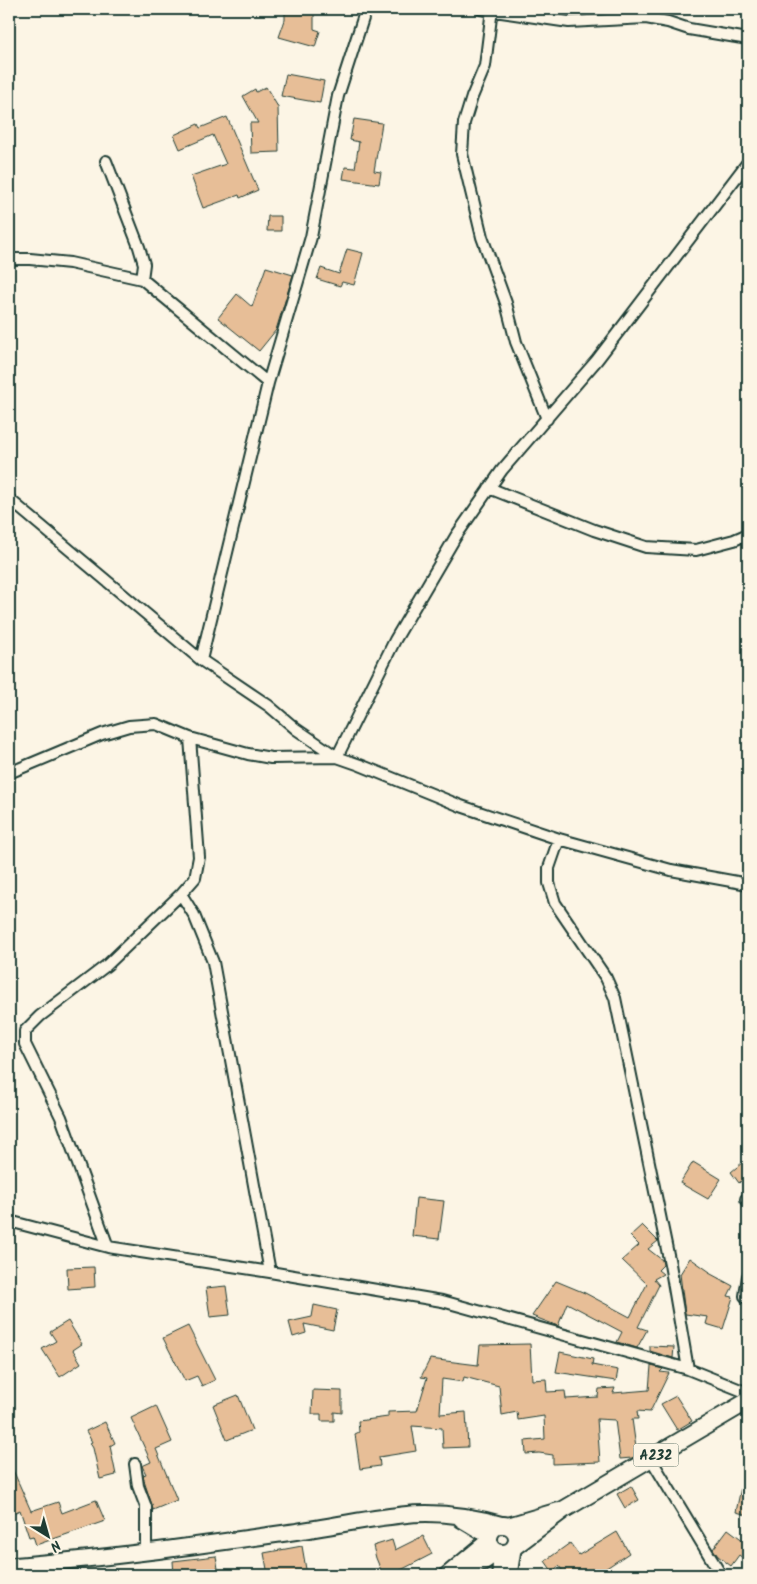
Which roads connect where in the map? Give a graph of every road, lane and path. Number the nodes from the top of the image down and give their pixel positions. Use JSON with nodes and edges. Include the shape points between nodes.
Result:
{"nodes":[{"id":1,"x":366,"y":9,"type":"edge"},
{"id":2,"x":488,"y":9,"type":"edge"},
{"id":3,"x":748,"y":39,"type":"edge"},
{"id":4,"x":106,"y":161,"type":"dead end"},
{"id":5,"x":748,"y":162,"type":"edge"},
{"id":6,"x":9,"y":260,"type":"edge"},
{"id":7,"x":142,"y":279,"type":"junction"},
{"id":8,"x":268,"y":383,"type":"junction"},
{"id":9,"x":547,"y":419,"type":"junction"},
{"id":10,"x":489,"y":488,"type":"junction"},
{"id":11,"x":9,"y":499,"type":"edge"},
{"id":12,"x":748,"y":534,"type":"edge"},
{"id":13,"x":201,"y":660,"type":"junction"},
{"id":14,"x":190,"y":738,"type":"junction"},
{"id":15,"x":337,"y":757,"type":"junction"},
{"id":16,"x":9,"y":773,"type":"edge"},
{"id":17,"x":559,"y":839,"type":"junction"},
{"id":18,"x":748,"y":884,"type":"edge"},
{"id":19,"x":182,"y":894,"type":"junction"},
{"id":20,"x":9,"y":1222,"type":"edge"},
{"id":21,"x":108,"y":1247,"type":"junction"},
{"id":22,"x":270,"y":1272,"type":"junction"},
{"id":23,"x":748,"y":1276,"type":"edge"},
{"id":24,"x":748,"y":1299,"type":"edge"},
{"id":25,"x":688,"y":1369,"type":"junction"},
{"id":26,"x":748,"y":1394,"type":"edge"},
{"id":27,"x":748,"y":1400,"type":"edge"},
{"id":28,"x":651,"y":1459,"type":"junction"},
{"id":29,"x":135,"y":1464,"type":"dead end"},
{"id":30,"x":502,"y":1541,"type":"junction"},
{"id":31,"x":146,"y":1552,"type":"junction"},
{"id":32,"x":9,"y":1566,"type":"edge"},
{"id":33,"x":450,"y":1575,"type":"edge"},
{"id":34,"x":500,"y":1575,"type":"edge"},
{"id":35,"x":509,"y":1575,"type":"edge"},
{"id":36,"x":721,"y":1575,"type":"edge"}],
"edges":[{"from":1,"to":8,"type":"street","via":[[338,96],[310,237]]},
{"from":2,"to":3,"type":"street","via":[[569,22],[646,18]]},
{"from":2,"to":9,"type":"street","via":[[485,66],[464,122],[462,154],[482,237],[506,303],[516,342]]},
{"from":4,"to":7,"type":"street","via":[[139,246],[144,264]]},
{"from":5,"to":9,"type":"street","via":[[597,360]]},
{"from":6,"to":7,"type":"street","via":[[70,263]]},
{"from":7,"to":8,"type":"street"},
{"from":8,"to":13,"type":"street"},
{"from":9,"to":10,"type":"street"},
{"from":10,"to":12,"type":"street","via":[[646,547],[696,550]]},
{"from":10,"to":15,"type":"street","via":[[456,536],[395,640]]},
{"from":11,"to":13,"type":"street"},
{"from":13,"to":15,"type":"street"},
{"from":14,"to":15,"type":"street","via":[[271,758]]},
{"from":14,"to":16,"type":"street","via":[[156,724],[129,726]]},
{"from":14,"to":19,"type":"street","via":[[199,858],[195,878]]},
{"from":15,"to":17,"type":"street","via":[[461,806]]},
{"from":17,"to":18,"type":"street","via":[[671,870]]},
{"from":17,"to":25,"type":"street","via":[[548,868],[549,883],[556,903],[606,978],[615,998],[670,1264]]},
{"from":19,"to":21,"type":"street","via":[[107,965],[25,1030],[25,1044],[61,1117]]},
{"from":19,"to":22,"type":"street","via":[[213,962]]},
{"from":20,"to":21,"type":"street"},
{"from":21,"to":22,"type":"street"},
{"from":22,"to":25,"type":"street","via":[[442,1301]]},
{"from":23,"to":24,"type":"street","via":[[744,1296]]},
{"from":25,"to":26,"type":"street"},
{"from":27,"to":28,"type":"main road","number":"A232"},
{"from":28,"to":30,"type":"main road","number":"A232","via":[[563,1510],[542,1514]]},
{"from":28,"to":36,"type":"street"},
{"from":29,"to":31,"type":"street","via":[[138,1486],[146,1507]]},
{"from":30,"to":31,"type":"main road","via":[[479,1518],[403,1514],[307,1531]]},
{"from":30,"to":33,"type":"main road","number":"A232"},
{"from":30,"to":34,"type":"main road"},
{"from":30,"to":35,"type":"main road"},
{"from":31,"to":32,"type":"main road"}]}
